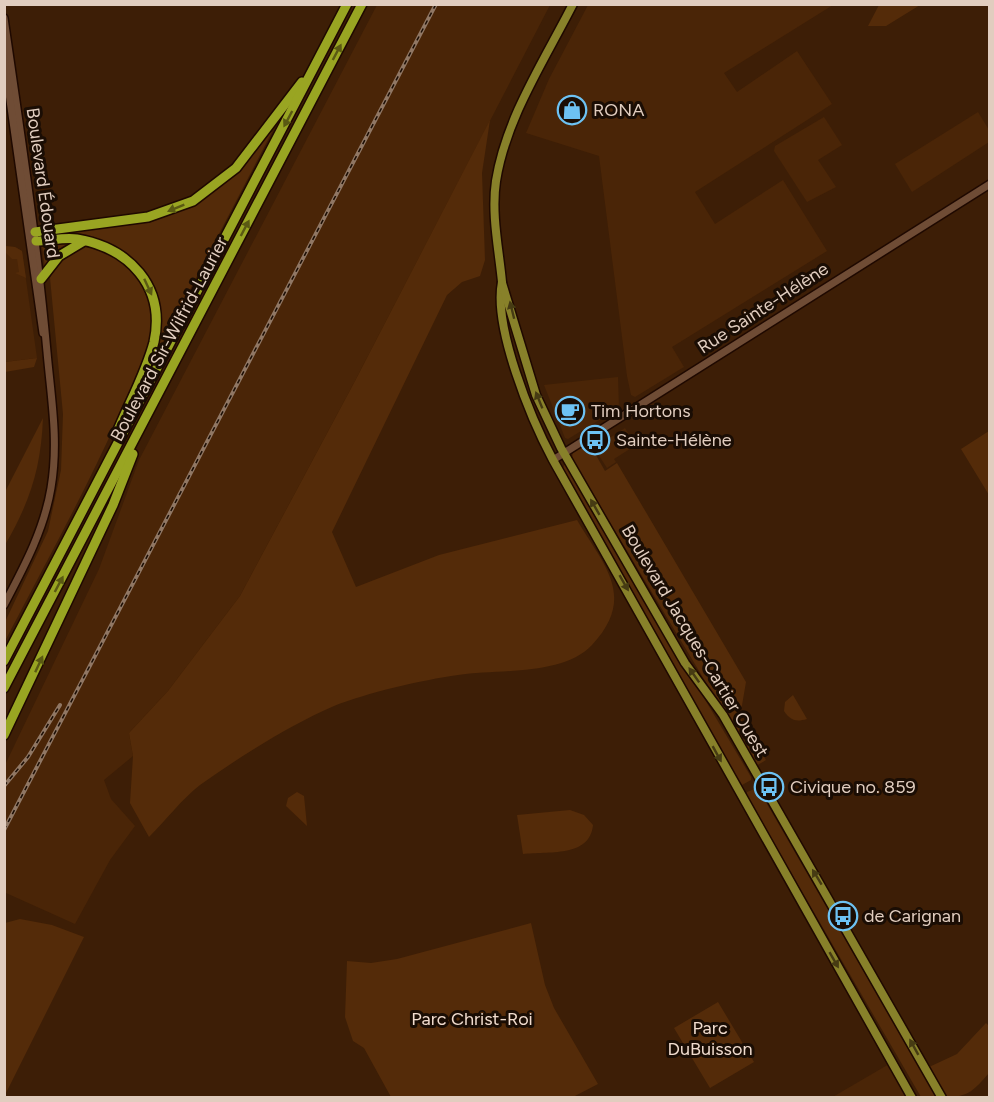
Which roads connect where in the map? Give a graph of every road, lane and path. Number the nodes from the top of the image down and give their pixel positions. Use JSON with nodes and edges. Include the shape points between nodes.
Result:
{"nodes":[{"id":1,"x":347,"y":4,"type":"edge"},
{"id":2,"x":362,"y":4,"type":"edge"},
{"id":3,"x":573,"y":4,"type":"edge"},
{"id":4,"x":4,"y":18,"type":"edge"},
{"id":5,"x":4,"y":58,"type":"edge"},
{"id":6,"x":315,"y":67,"type":"junction"},
{"id":7,"x":990,"y":184,"type":"edge"},
{"id":8,"x":32,"y":236,"type":"junction"},
{"id":9,"x":84,"y":241,"type":"junction"},
{"id":10,"x":41,"y":279,"type":"junction"},
{"id":11,"x":502,"y":282,"type":"junction"},
{"id":12,"x":47,"y":353,"type":"junction"},
{"id":13,"x":153,"y":404,"type":"junction"},
{"id":14,"x":564,"y":453,"type":"junction"},
{"id":15,"x":553,"y":460,"type":"junction"},
{"id":16,"x":96,"y":484,"type":"junction"},
{"id":17,"x":4,"y":605,"type":"edge"},
{"id":18,"x":4,"y":661,"type":"edge"},
{"id":19,"x":4,"y":688,"type":"edge"},
{"id":20,"x":4,"y":735,"type":"edge"},
{"id":21,"x":912,"y":1098,"type":"edge"},
{"id":22,"x":942,"y":1098,"type":"edge"}],
"edges":[{"from":1,"to":6,"type":"highway","name":"Boulevard Sir-Wilfrid-Laurier"},
{"from":13,"to":2,"type":"highway","name":"Boulevard Sir-Wilfrid-Laurier","one_way":true},
{"from":3,"to":11,"type":"main road","name":"Boulevard Jacques-Cartier Ouest","via":[[503,149],[496,184]]},
{"from":4,"to":8,"type":"street","name":"Boulevard Édouard"},
{"from":5,"to":8,"type":"street","name":"Boulevard Édouard"},
{"from":6,"to":8,"type":"highway","one_way":true,"via":[[241,163],[198,198],[148,217]]},
{"from":6,"to":16,"type":"highway","name":"Boulevard Sir-Wilfrid-Laurier","one_way":true},
{"from":7,"to":14,"type":"street","name":"Rue Sainte-Hélène"},
{"from":8,"to":9,"type":"highway"},
{"from":8,"to":10,"type":"street","name":"Boulevard Édouard"},
{"from":8,"to":12,"type":"street","name":"Boulevard Édouard"},
{"from":9,"to":10,"type":"highway","via":[[62,253]]},
{"from":9,"to":16,"type":"highway","one_way":true,"via":[[111,248],[137,269],[151,294],[156,322],[149,356]]},
{"from":10,"to":12,"type":"street","name":"Boulevard Édouard"},
{"from":14,"to":11,"type":"main road","name":"Boulevard Jacques-Cartier Ouest","one_way":true,"via":[[536,395]]},
{"from":11,"to":15,"type":"main road","name":"Boulevard Jacques-Cartier Ouest","via":[[499,296],[511,354]]},
{"from":12,"to":17,"type":"street","name":"Boulevard Édouard","via":[[56,429],[52,485],[37,539]]},
{"from":19,"to":13,"type":"highway","name":"Boulevard Sir-Wilfrid-Laurier","one_way":true},
{"from":20,"to":13,"type":"highway","one_way":true,"via":[[113,505]]},
{"from":14,"to":15,"type":"street","name":"Rue Sainte-Hélène"},
{"from":22,"to":14,"type":"main road","name":"Boulevard Jacques-Cartier Ouest","one_way":true,"via":[[723,715],[685,663]]},
{"from":15,"to":21,"type":"main road","name":"Boulevard Jacques-Cartier Ouest","one_way":true},
{"from":16,"to":18,"type":"highway","name":"Boulevard Sir-Wilfrid-Laurier"}]}
